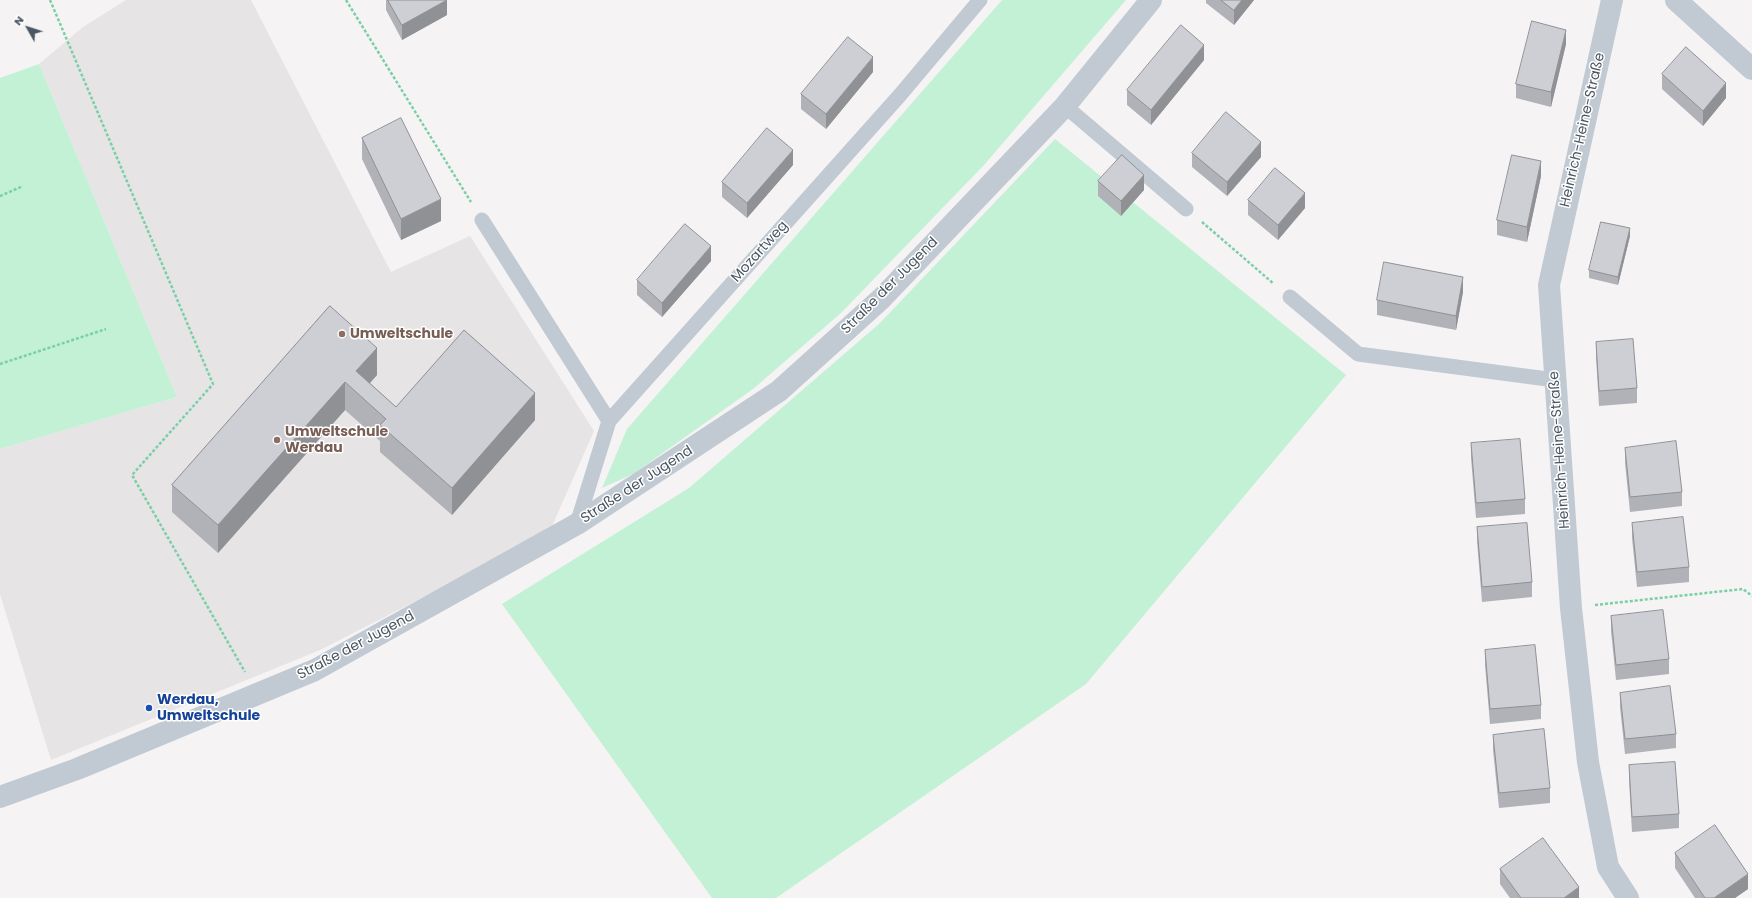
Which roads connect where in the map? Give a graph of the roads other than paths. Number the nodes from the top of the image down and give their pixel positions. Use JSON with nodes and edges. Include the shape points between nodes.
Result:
{"nodes":[{"id":1,"x":980,"y":0,"type":"edge"},
{"id":2,"x":1151,"y":0,"type":"edge"},
{"id":3,"x":1612,"y":0,"type":"edge"},
{"id":4,"x":1676,"y":0,"type":"edge"},
{"id":5,"x":1752,"y":70,"type":"edge"},
{"id":6,"x":1065,"y":106,"type":"junction"},
{"id":7,"x":1186,"y":209,"type":"road end"},
{"id":8,"x":482,"y":220,"type":"road end"},
{"id":9,"x":1290,"y":297,"type":"road end"},
{"id":10,"x":1555,"y":380,"type":"junction"},
{"id":11,"x":609,"y":420,"type":"junction"},
{"id":12,"x":577,"y":524,"type":"junction"},
{"id":13,"x":0,"y":798,"type":"edge"},
{"id":14,"x":1628,"y":898,"type":"edge"}],
"edges":[{"from":1,"to":11,"type":"lane","name":"Mozartweg","via":[[900,95]]},
{"from":2,"to":6,"type":"street","name":"Straße der Jugend"},
{"from":3,"to":10,"type":"street","name":"Heinrich-Heine-Straße","via":[[1549,285]]},
{"from":4,"to":5,"type":"street"},
{"from":6,"to":7,"type":"lane"},
{"from":6,"to":12,"type":"street","name":"Straße der Jugend","via":[[882,298],[779,391]]},
{"from":8,"to":11,"type":"lane"},
{"from":9,"to":10,"type":"lane","via":[[1358,354]]},
{"from":10,"to":14,"type":"street","name":"Heinrich-Heine-Straße","via":[[1571,608],[1588,762],[1608,867]]},
{"from":11,"to":12,"type":"lane","name":"Mozartweg"},
{"from":12,"to":13,"type":"street","name":"Straße der Jugend","via":[[315,670],[77,769]]}]}
